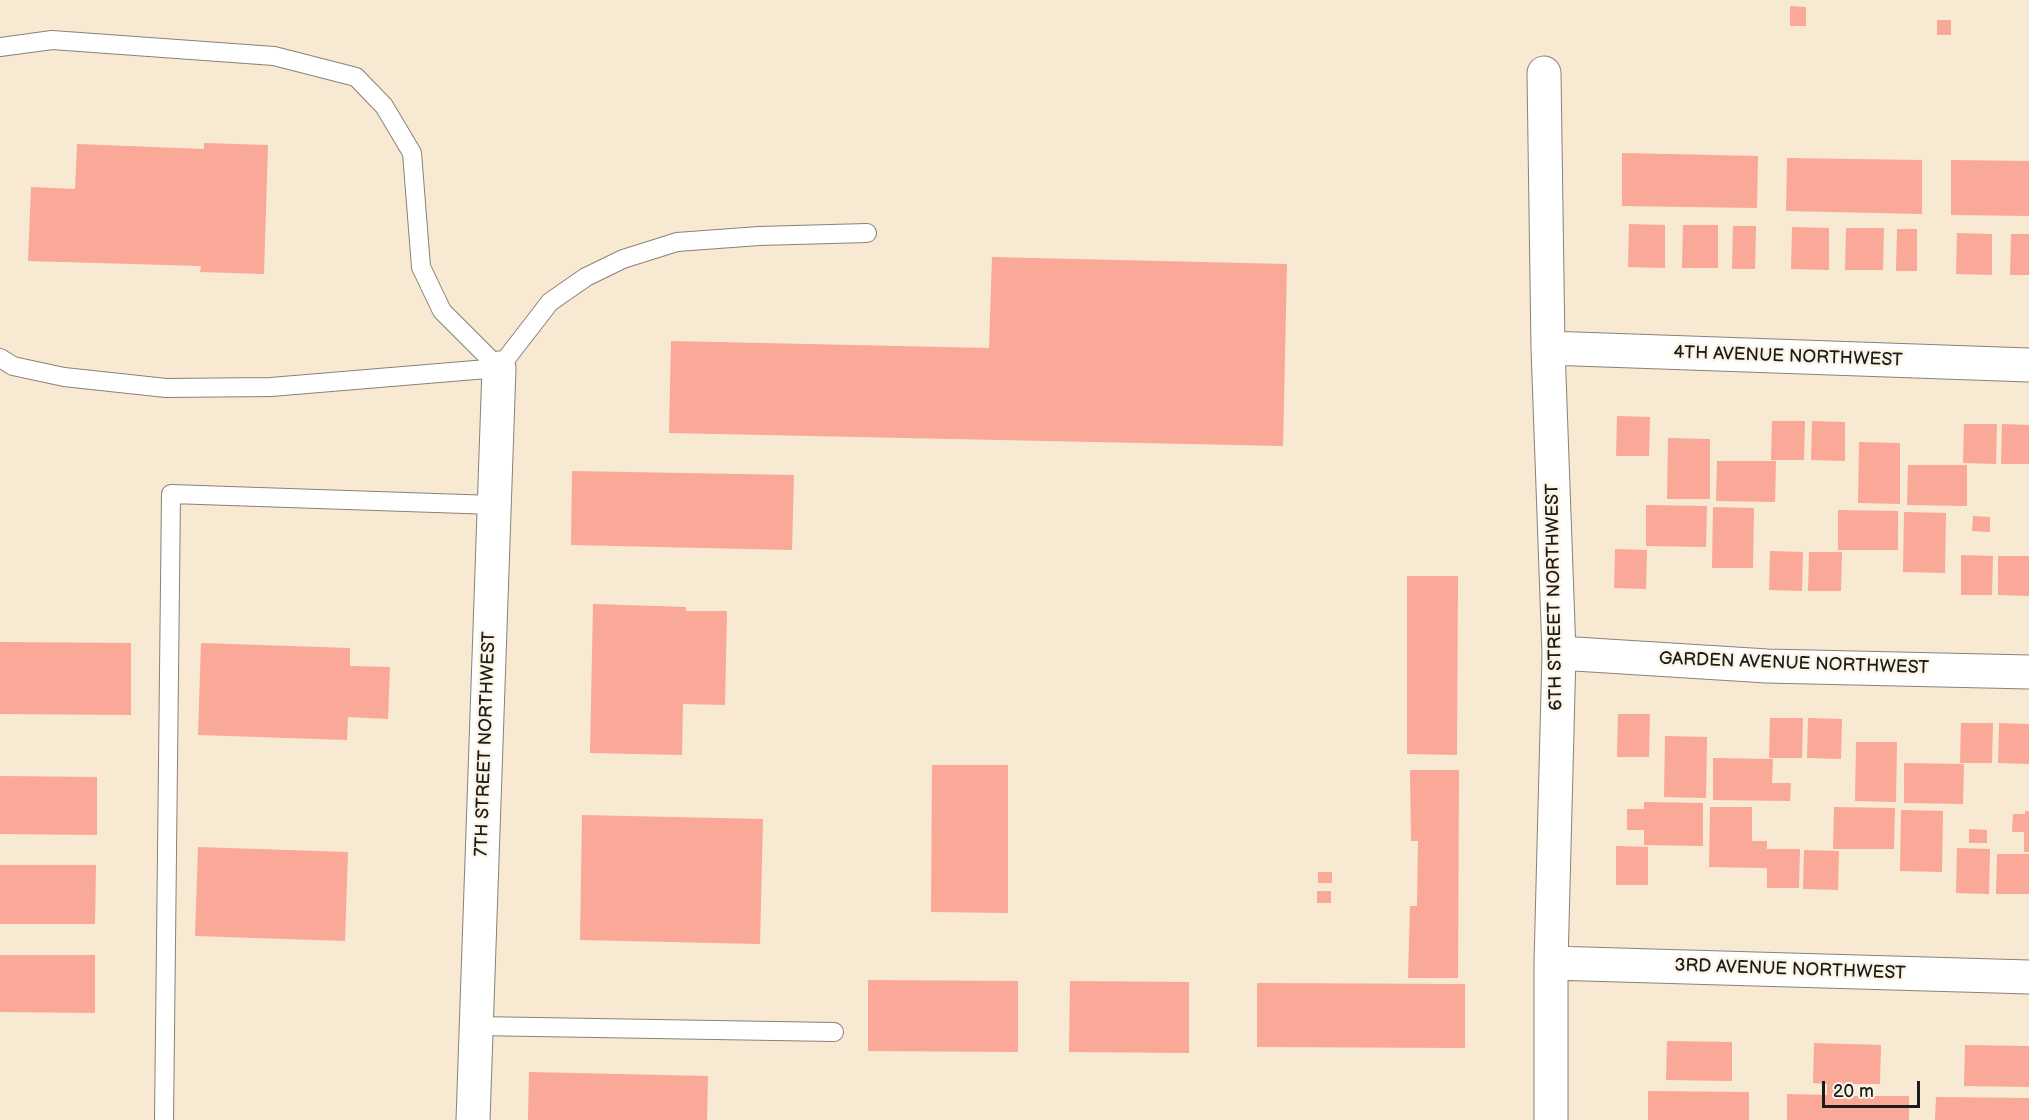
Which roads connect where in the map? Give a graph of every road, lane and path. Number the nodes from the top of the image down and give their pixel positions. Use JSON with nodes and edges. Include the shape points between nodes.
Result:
{"nodes":[{"id":1,"x":0,"y":47,"type":"edge"},
{"id":2,"x":1544,"y":73,"type":"dead end"},
{"id":3,"x":867,"y":233,"type":"dead end"},
{"id":4,"x":1548,"y":348,"type":"junction"},
{"id":5,"x":0,"y":358,"type":"edge"},
{"id":6,"x":2029,"y":365,"type":"edge"},
{"id":7,"x":499,"y":368,"type":"junction"},
{"id":8,"x":494,"y":505,"type":"junction"},
{"id":9,"x":1559,"y":653,"type":"junction"},
{"id":10,"x":2029,"y":672,"type":"edge"},
{"id":11,"x":1551,"y":963,"type":"junction"},
{"id":12,"x":2029,"y":977,"type":"edge"},
{"id":13,"x":476,"y":1026,"type":"junction"},
{"id":14,"x":834,"y":1032,"type":"dead end"},
{"id":15,"x":164,"y":1120,"type":"edge"},
{"id":16,"x":473,"y":1120,"type":"edge"},
{"id":17,"x":1551,"y":1120,"type":"edge"}],
"edges":[{"from":1,"to":7,"type":"lane","via":[[52,40],[267,55],[356,78],[384,106],[412,153],[421,267],[442,311]]},
{"from":2,"to":4,"type":"street","name":"6TH STREET NORTHWEST"},
{"from":3,"to":7,"type":"lane","via":[[677,242],[623,259],[586,277],[550,302]]},
{"from":4,"to":6,"type":"street","name":"4TH AVENUE NORTHWEST"},
{"from":4,"to":9,"type":"street","name":"6TH STREET NORTHWEST"},
{"from":5,"to":7,"type":"lane","via":[[13,366],[64,377],[166,388],[271,387]]},
{"from":7,"to":8,"type":"street","name":"7TH STREET NORTHWEST"},
{"from":8,"to":13,"type":"street","name":"7TH STREET NORTHWEST"},
{"from":8,"to":15,"type":"lane","via":[[171,494]]},
{"from":9,"to":10,"type":"street","name":"GARDEN AVENUE NORTHWEST","via":[[1767,666]]},
{"from":9,"to":11,"type":"street","name":"6TH STREET NORTHWEST"},
{"from":11,"to":12,"type":"street","name":"3RD AVENUE NORTHWEST"},
{"from":11,"to":17,"type":"street","name":"6TH STREET NORTHWEST"},
{"from":13,"to":14,"type":"lane"},
{"from":13,"to":16,"type":"street","name":"7TH STREET NORTHWEST"}]}
